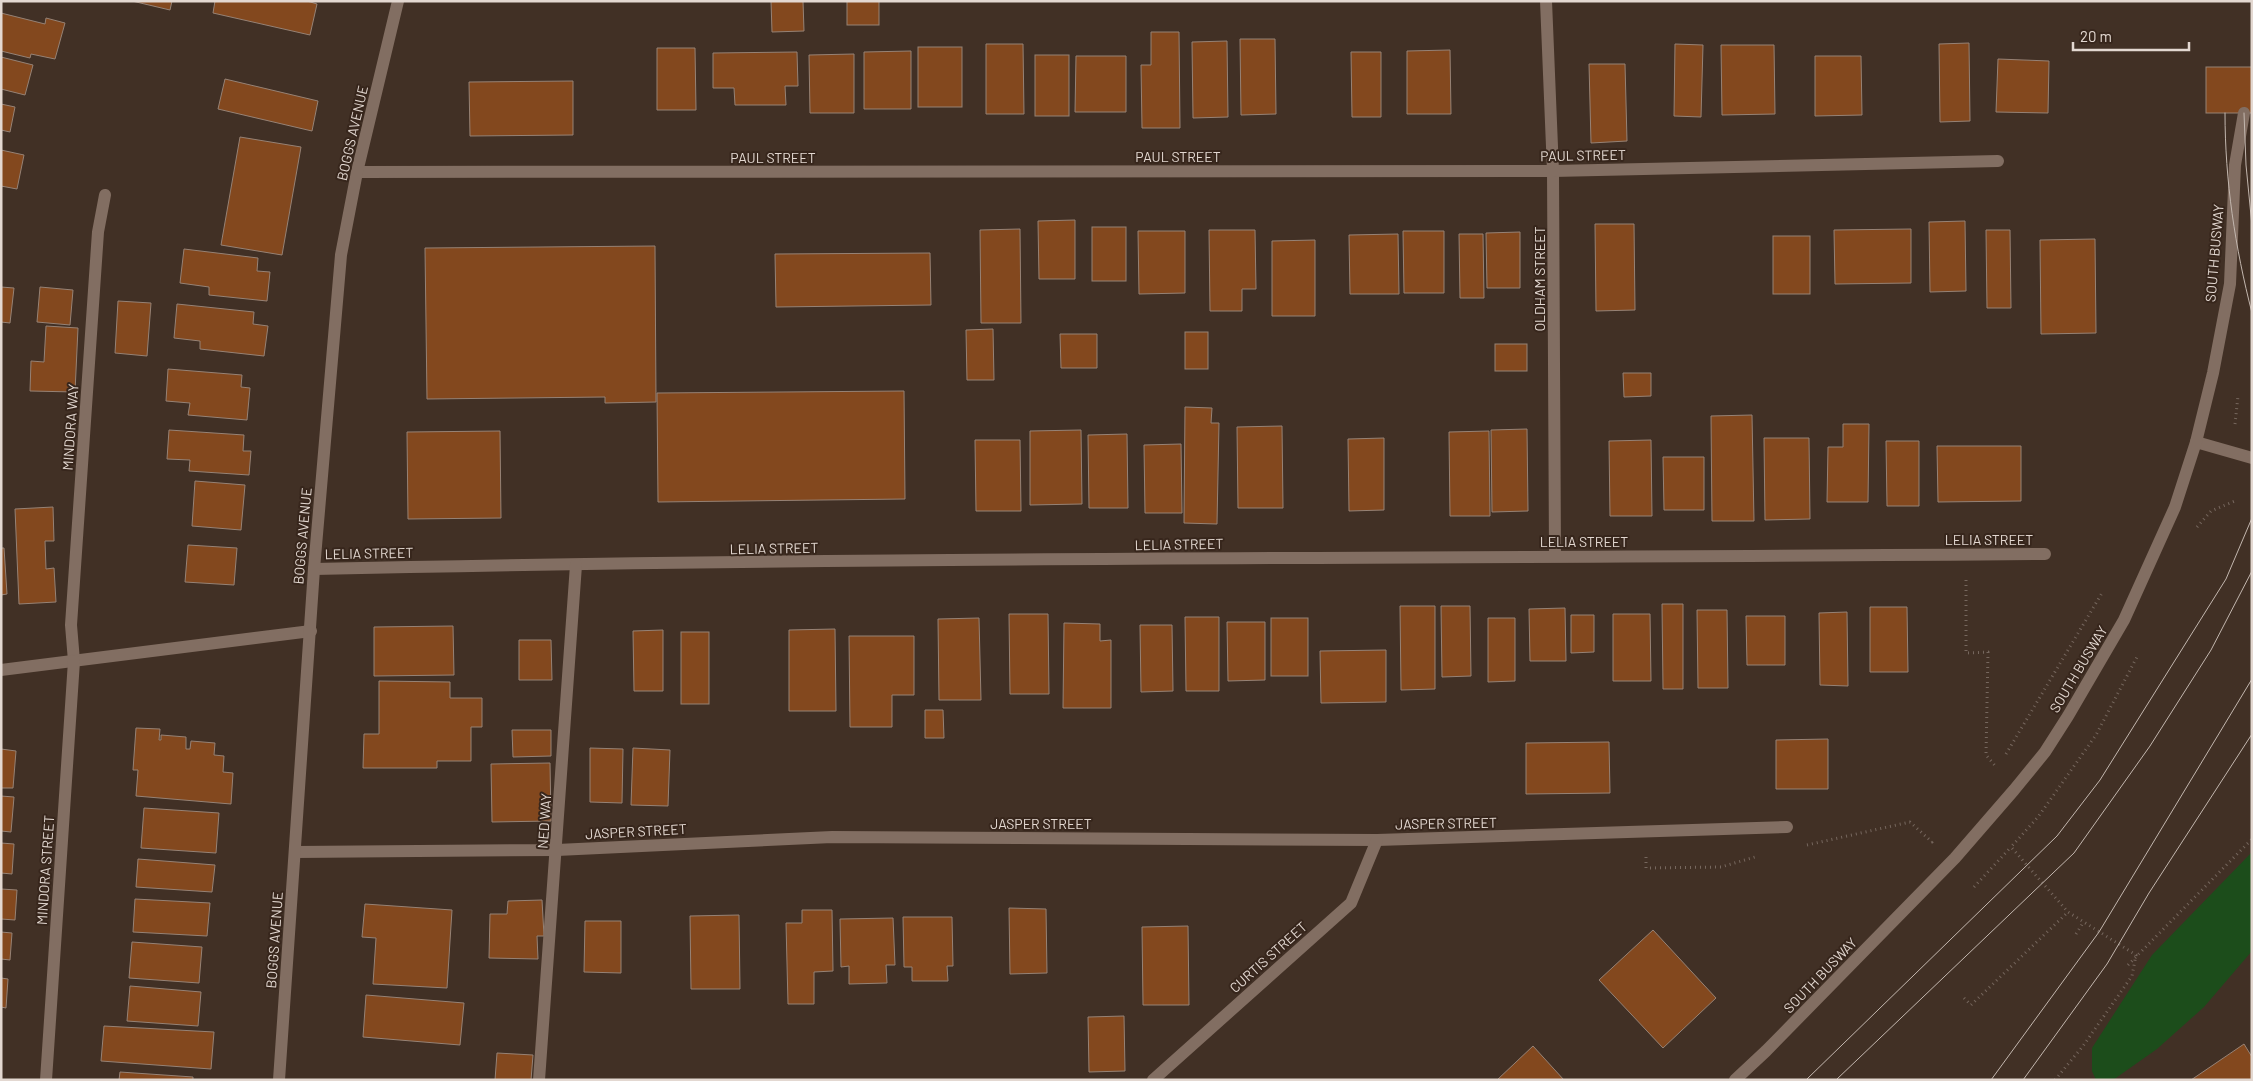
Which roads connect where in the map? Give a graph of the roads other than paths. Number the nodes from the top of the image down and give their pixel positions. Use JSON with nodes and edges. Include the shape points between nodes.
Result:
{"nodes":[{"id":1,"x":398,"y":1,"type":"edge"},
{"id":2,"x":1546,"y":1,"type":"edge"},
{"id":3,"x":2244,"y":113,"type":"dead end"},
{"id":4,"x":1998,"y":161,"type":"dead end"},
{"id":5,"x":1553,"y":171,"type":"junction"},
{"id":6,"x":357,"y":172,"type":"junction"},
{"id":7,"x":106,"y":195,"type":"dead end"},
{"id":8,"x":2196,"y":442,"type":"junction"},
{"id":9,"x":2252,"y":458,"type":"edge"},
{"id":10,"x":2045,"y":554,"type":"dead end"},
{"id":11,"x":1555,"y":556,"type":"junction"},
{"id":12,"x":576,"y":565,"type":"junction"},
{"id":13,"x":314,"y":569,"type":"junction"},
{"id":14,"x":311,"y":631,"type":"junction"},
{"id":15,"x":74,"y":661,"type":"junction"},
{"id":16,"x":1,"y":670,"type":"edge"},
{"id":17,"x":1787,"y":827,"type":"dead end"},
{"id":18,"x":1377,"y":840,"type":"junction"},
{"id":19,"x":557,"y":850,"type":"junction"},
{"id":20,"x":295,"y":852,"type":"junction"},
{"id":21,"x":46,"y":1080,"type":"edge"},
{"id":22,"x":279,"y":1080,"type":"edge"},
{"id":23,"x":540,"y":1080,"type":"edge"},
{"id":24,"x":1153,"y":1080,"type":"edge"},
{"id":25,"x":1735,"y":1080,"type":"edge"}],
"edges":[{"from":1,"to":6,"type":"street","name":"BOGGS AVENUE"},
{"from":2,"to":5,"type":"street","name":"OLDHAM STREET"},
{"from":3,"to":8,"type":"street","name":"SOUTH BUSWAY","via":[[2236,165],[2230,284]]},
{"from":4,"to":5,"type":"street","name":"PAUL STREET"},
{"from":5,"to":6,"type":"street","name":"PAUL STREET"},
{"from":5,"to":11,"type":"street","name":"OLDHAM STREET"},
{"from":6,"to":13,"type":"street","name":"BOGGS AVENUE","via":[[341,254]]},
{"from":7,"to":15,"type":"street","name":"MINDORA WAY","via":[[98,232],[71,615]]},
{"from":8,"to":9,"type":"street"},
{"from":8,"to":25,"type":"street","name":"SOUTH BUSWAY","via":[[2175,507],[2124,620],[2045,752],[1955,858]]},
{"from":10,"to":11,"type":"street","name":"LELIA STREET"},
{"from":11,"to":12,"type":"street","name":"LELIA STREET"},
{"from":12,"to":13,"type":"street","name":"LELIA STREET"},
{"from":12,"to":19,"type":"street","name":"NED WAY"},
{"from":13,"to":14,"type":"street","name":"BOGGS AVENUE"},
{"from":14,"to":15,"type":"street"},
{"from":14,"to":20,"type":"street","name":"BOGGS AVENUE"},
{"from":15,"to":16,"type":"street"},
{"from":15,"to":21,"type":"street","name":"MINDORA STREET"},
{"from":17,"to":18,"type":"street","name":"JASPER STREET"},
{"from":18,"to":19,"type":"street","name":"JASPER STREET","via":[[832,838]]},
{"from":18,"to":24,"type":"street","name":"CURTIS STREET","via":[[1351,903]]},
{"from":19,"to":20,"type":"street","name":"JASPER STREET"},
{"from":19,"to":23,"type":"street","name":"NED WAY"},
{"from":20,"to":22,"type":"street","name":"BOGGS AVENUE"}]}
